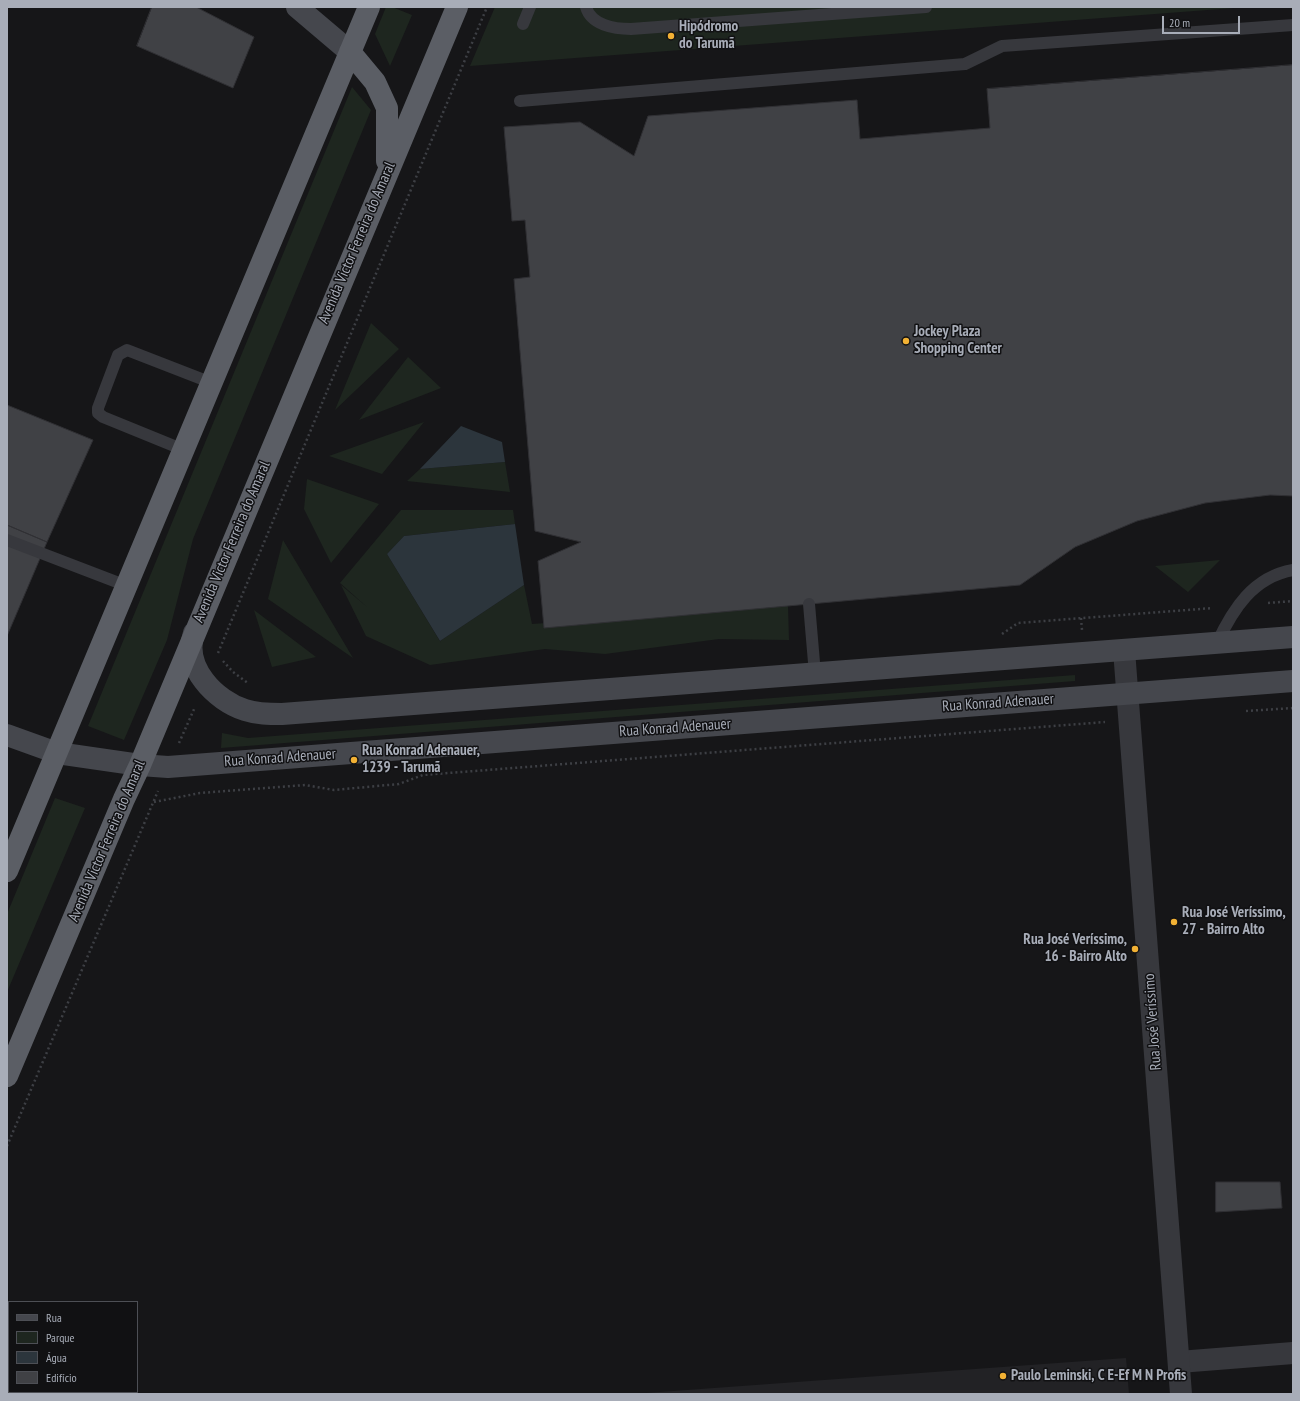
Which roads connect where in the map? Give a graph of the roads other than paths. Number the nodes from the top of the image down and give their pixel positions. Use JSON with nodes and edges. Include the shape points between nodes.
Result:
{"nodes":[{"id":1,"x":297,"y":7,"type":"edge"},
{"id":2,"x":369,"y":7,"type":"edge"},
{"id":3,"x":457,"y":7,"type":"edge"},
{"id":4,"x":530,"y":7,"type":"edge"},
{"id":5,"x":586,"y":7,"type":"edge"},
{"id":6,"x":926,"y":7,"type":"edge"},
{"id":7,"x":523,"y":24,"type":"dead end"},
{"id":8,"x":1293,"y":25,"type":"edge"},
{"id":9,"x":350,"y":52,"type":"junction"},
{"id":10,"x":520,"y":101,"type":"dead end"},
{"id":11,"x":387,"y":171,"type":"junction"},
{"id":12,"x":212,"y":382,"type":"junction"},
{"id":13,"x":184,"y":450,"type":"junction"},
{"id":14,"x":7,"y":540,"type":"edge"},
{"id":15,"x":1293,"y":570,"type":"edge"},
{"id":16,"x":126,"y":586,"type":"junction"},
{"id":17,"x":809,"y":604,"type":"dead end"},
{"id":18,"x":195,"y":630,"type":"junction"},
{"id":19,"x":1293,"y":637,"type":"edge"},
{"id":20,"x":1217,"y":643,"type":"junction"},
{"id":21,"x":1124,"y":650,"type":"junction"},
{"id":22,"x":815,"y":674,"type":"junction"},
{"id":23,"x":1293,"y":681,"type":"edge"},
{"id":24,"x":1127,"y":694,"type":"junction"},
{"id":25,"x":7,"y":735,"type":"edge"},
{"id":26,"x":57,"y":753,"type":"junction"},
{"id":27,"x":140,"y":765,"type":"junction"},
{"id":28,"x":7,"y":871,"type":"edge"},
{"id":29,"x":7,"y":1076,"type":"edge"},
{"id":30,"x":1293,"y":1353,"type":"edge"},
{"id":31,"x":1179,"y":1362,"type":"junction"},
{"id":32,"x":1181,"y":1394,"type":"edge"}],
"edges":[{"from":1,"to":9,"type":"main road"},
{"from":2,"to":9,"type":"highway"},
{"from":3,"to":11,"type":"highway","name":"Avenida Victor Ferreira do Amaral"},
{"from":4,"to":7,"type":"lane"},
{"from":5,"to":6,"type":"lane","via":[[595,21],[608,27],[630,30]]},
{"from":8,"to":10,"type":"lane","via":[[1002,46],[965,64]]},
{"from":9,"to":11,"type":"highway","via":[[375,82],[387,108]]},
{"from":9,"to":12,"type":"highway"},
{"from":11,"to":18,"type":"highway","name":"Avenida Victor Ferreira do Amaral"},
{"from":12,"to":13,"type":"highway"},
{"from":12,"to":13,"type":"lane","via":[[127,350],[118,355],[98,413]]},
{"from":13,"to":16,"type":"highway"},
{"from":14,"to":16,"type":"lane"},
{"from":15,"to":20,"type":"lane","via":[[1284,571],[1254,588],[1237,605]]},
{"from":16,"to":26,"type":"highway"},
{"from":17,"to":22,"type":"lane"},
{"from":18,"to":22,"type":"main road","via":[[192,638],[195,663],[211,689],[235,706],[250,712],[266,714]]},
{"from":18,"to":27,"type":"highway","name":"Avenida Victor Ferreira do Amaral"},
{"from":19,"to":20,"type":"main road"},
{"from":20,"to":21,"type":"main road"},
{"from":21,"to":22,"type":"main road"},
{"from":21,"to":24,"type":"street","name":"Rua José Veríssimo"},
{"from":23,"to":24,"type":"main road","name":"Rua Konrad Adenauer"},
{"from":24,"to":27,"type":"main road","name":"Rua Konrad Adenauer","via":[[168,767]]},
{"from":24,"to":31,"type":"street","name":"Rua José Veríssimo"},
{"from":25,"to":26,"type":"main road","name":"Rua Konrad Adenauer"},
{"from":26,"to":27,"type":"main road","name":"Rua Konrad Adenauer"},
{"from":26,"to":28,"type":"highway"},
{"from":27,"to":29,"type":"highway","name":"Avenida Victor Ferreira do Amaral"},
{"from":30,"to":31,"type":"street"},
{"from":31,"to":32,"type":"street","name":"Rua José Veríssimo"}]}
